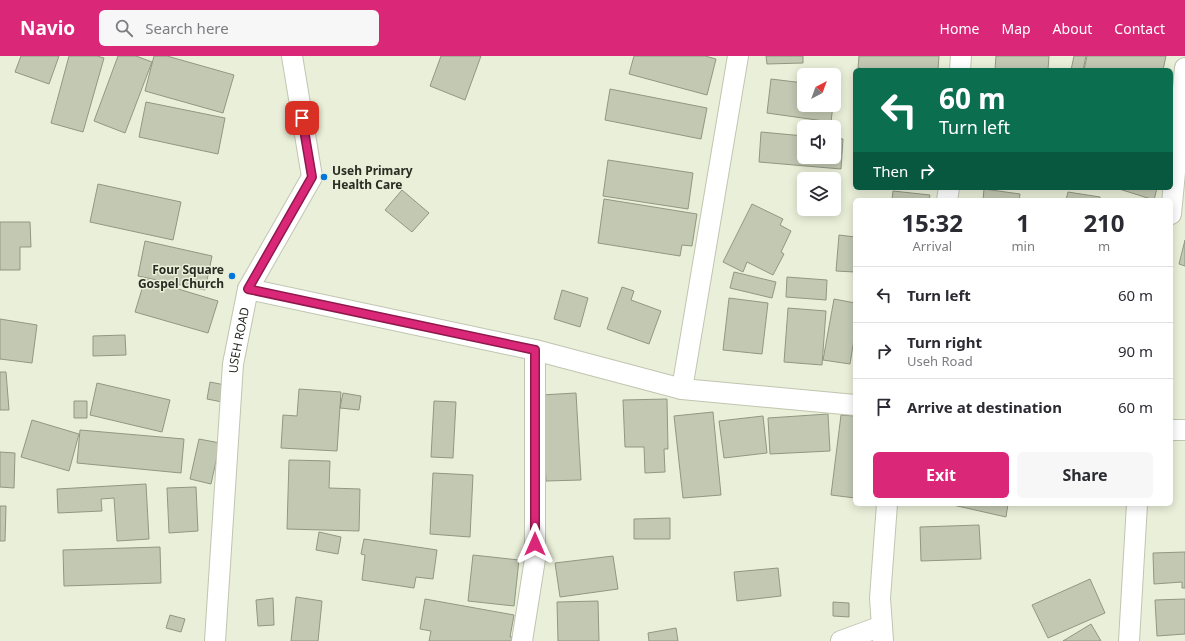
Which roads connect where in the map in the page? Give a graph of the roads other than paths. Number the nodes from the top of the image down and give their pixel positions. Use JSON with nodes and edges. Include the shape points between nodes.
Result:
{"nodes":[{"id":1,"x":738,"y":56,"type":"edge"},
{"id":2,"x":961,"y":56,"type":"edge"},
{"id":3,"x":288,"y":57,"type":"edge"},
{"id":4,"x":960,"y":68,"type":"edge"},
{"id":5,"x":1185,"y":68,"type":"edge"},
{"id":6,"x":1173,"y":198,"type":"edge"},
{"id":7,"x":248,"y":289,"type":"junction"},
{"id":8,"x":535,"y":350,"type":"junction"},
{"id":9,"x":682,"y":389,"type":"junction"},
{"id":10,"x":853,"y":405,"type":"edge"},
{"id":11,"x":1173,"y":430,"type":"edge"},
{"id":12,"x":1185,"y":430,"type":"edge"},
{"id":13,"x":887,"y":506,"type":"edge"},
{"id":14,"x":1137,"y":506,"type":"edge"},
{"id":15,"x":883,"y":634,"type":"edge"},
{"id":16,"x":215,"y":641,"type":"edge"},
{"id":17,"x":522,"y":641,"type":"edge"},
{"id":18,"x":841,"y":641,"type":"edge"},
{"id":19,"x":1129,"y":641,"type":"edge"}],
"edges":[{"from":1,"to":9,"type":"street"},
{"from":2,"to":4,"type":"street"},
{"from":3,"to":7,"type":"street","name":"USEH ROAD","via":[[312,177]]},
{"from":5,"to":6,"type":"street"},
{"from":7,"to":8,"type":"street"},
{"from":7,"to":16,"type":"street","name":"USEH ROAD","via":[[233,364]]},
{"from":8,"to":9,"type":"street"},
{"from":8,"to":17,"type":"street","via":[[535,559]]},
{"from":9,"to":10,"type":"street"},
{"from":11,"to":12,"type":"street"},
{"from":13,"to":15,"type":"street","via":[[880,598]]},
{"from":14,"to":19,"type":"street"},
{"from":15,"to":18,"type":"street"}]}
